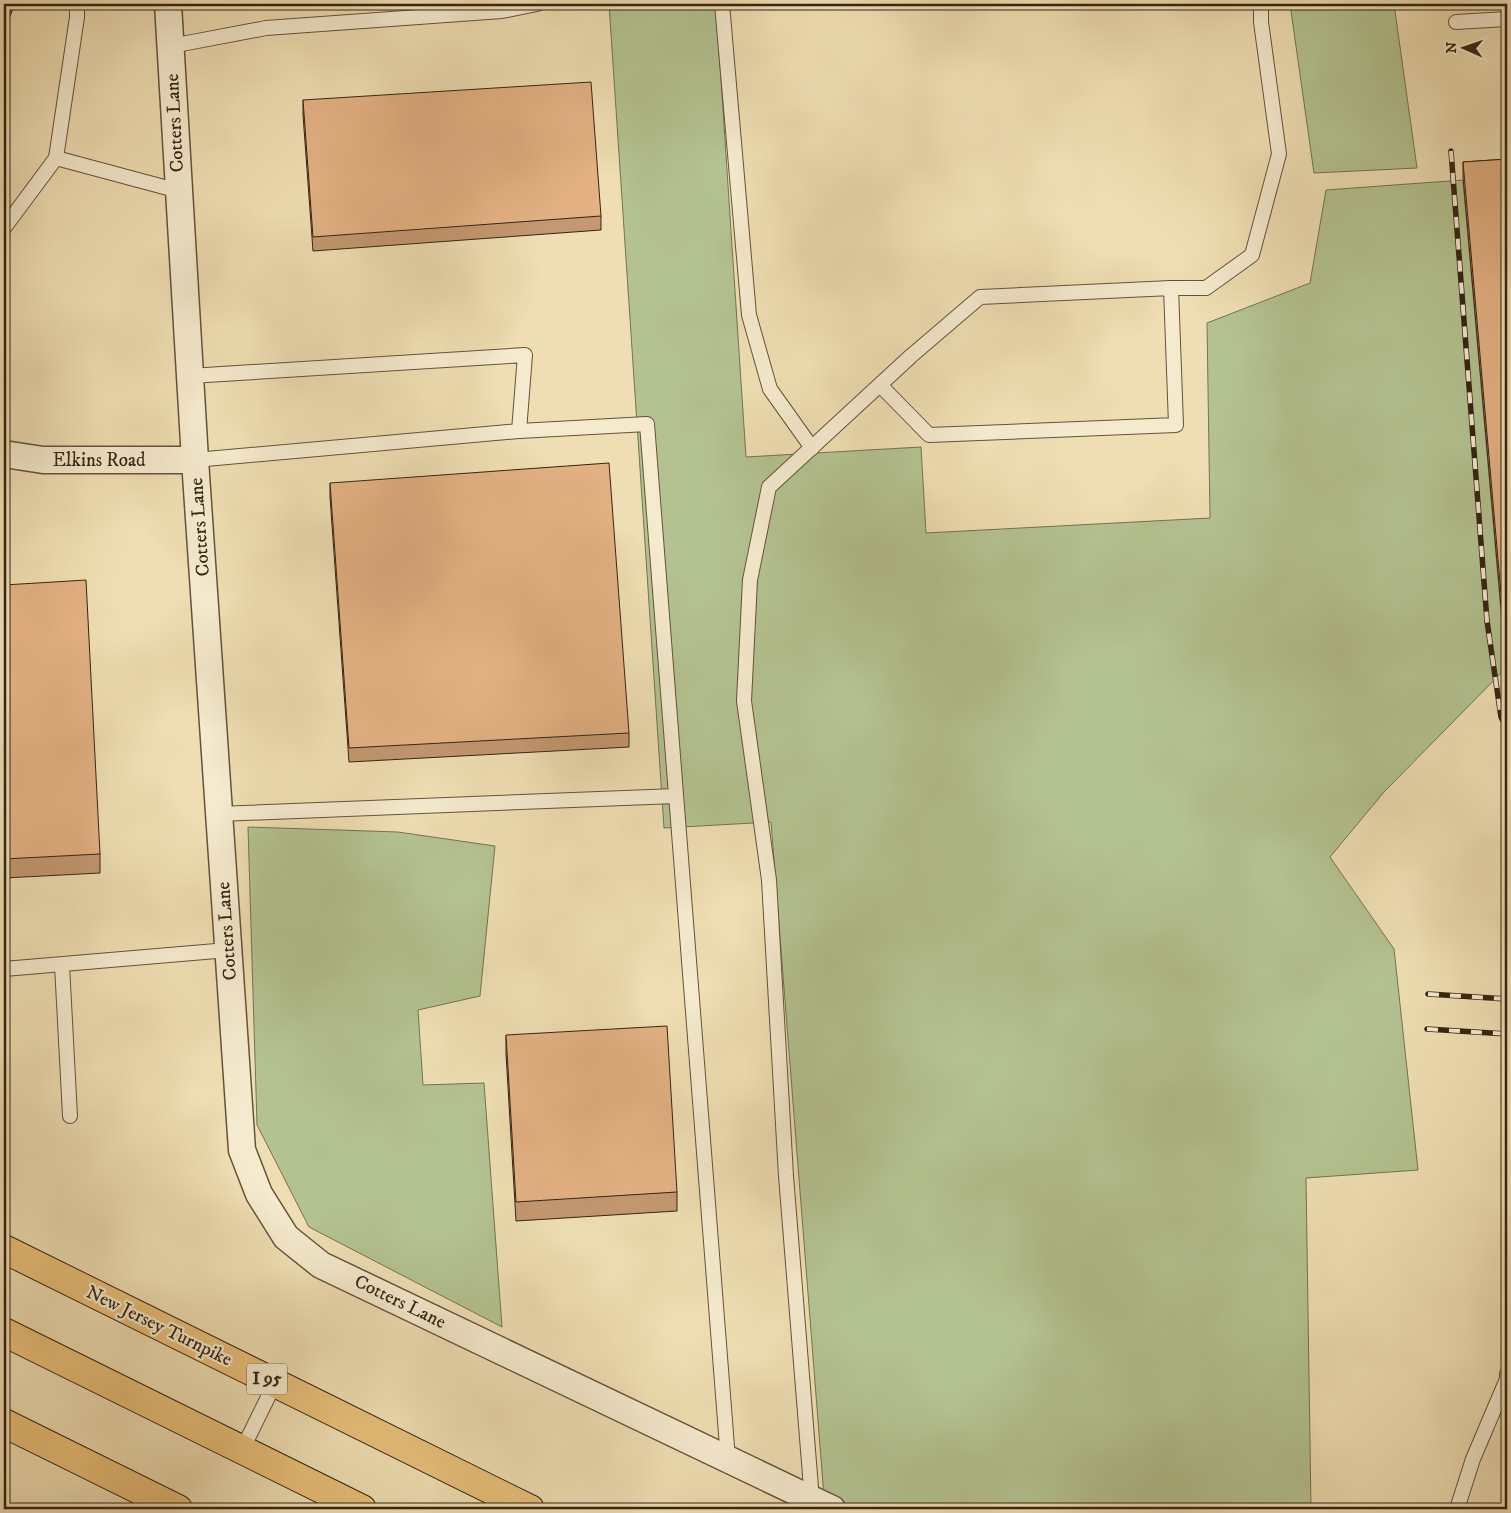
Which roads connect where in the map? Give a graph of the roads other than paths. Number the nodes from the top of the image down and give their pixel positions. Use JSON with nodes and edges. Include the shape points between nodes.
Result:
{"nodes":[{"id":1,"x":77,"y":4,"type":"edge"},
{"id":2,"x":168,"y":4,"type":"edge"},
{"id":3,"x":537,"y":4,"type":"edge"},
{"id":4,"x":722,"y":4,"type":"edge"},
{"id":5,"x":1260,"y":4,"type":"edge"},
{"id":6,"x":1507,"y":19,"type":"edge"},
{"id":7,"x":1456,"y":22,"type":"dead end"},
{"id":8,"x":171,"y":46,"type":"junction"},
{"id":9,"x":56,"y":158,"type":"junction"},
{"id":10,"x":179,"y":191,"type":"junction"},
{"id":11,"x":4,"y":228,"type":"edge"},
{"id":12,"x":1171,"y":288,"type":"junction"},
{"id":13,"x":190,"y":376,"type":"junction"},
{"id":14,"x":880,"y":385,"type":"junction"},
{"id":15,"x":519,"y":431,"type":"junction"},
{"id":16,"x":812,"y":448,"type":"junction"},
{"id":17,"x":4,"y":454,"type":"edge"},
{"id":18,"x":195,"y":460,"type":"junction"},
{"id":19,"x":676,"y":796,"type":"junction"},
{"id":20,"x":219,"y":814,"type":"junction"},
{"id":21,"x":228,"y":950,"type":"junction"},
{"id":22,"x":62,"y":964,"type":"junction"},
{"id":23,"x":4,"y":970,"type":"edge"},
{"id":24,"x":70,"y":1116,"type":"dead end"},
{"id":25,"x":4,"y":1249,"type":"edge"},
{"id":26,"x":4,"y":1332,"type":"edge"},
{"id":27,"x":1507,"y":1374,"type":"edge"},
{"id":28,"x":275,"y":1383,"type":"junction"},
{"id":29,"x":4,"y":1423,"type":"edge"},
{"id":30,"x":242,"y":1450,"type":"junction"},
{"id":31,"x":728,"y":1459,"type":"junction"},
{"id":32,"x":822,"y":1504,"type":"edge"},
{"id":33,"x":178,"y":1509,"type":"edge"},
{"id":34,"x":362,"y":1509,"type":"edge"},
{"id":35,"x":530,"y":1509,"type":"edge"},
{"id":36,"x":1457,"y":1509,"type":"edge"}],
"edges":[{"from":1,"to":9,"type":"lane","via":[[78,17]]},
{"from":2,"to":8,"type":"street","name":"Cotters Lane"},
{"from":3,"to":8,"type":"lane","via":[[502,10],[266,28]]},
{"from":4,"to":16,"type":"lane","via":[[749,315],[770,389]]},
{"from":5,"to":12,"type":"lane","via":[[1279,154],[1252,255],[1206,288]]},
{"from":6,"to":7,"type":"lane"},
{"from":8,"to":10,"type":"street","name":"Cotters Lane"},
{"from":9,"to":10,"type":"lane"},
{"from":9,"to":11,"type":"lane"},
{"from":10,"to":13,"type":"street","name":"Cotters Lane"},
{"from":12,"to":14,"type":"lane","via":[[980,297]]},
{"from":12,"to":14,"type":"lane","via":[[1176,425],[929,435]]},
{"from":13,"to":15,"type":"lane","via":[[525,355]]},
{"from":13,"to":18,"type":"street","name":"Cotters Lane"},
{"from":14,"to":16,"type":"lane"},
{"from":15,"to":18,"type":"lane"},
{"from":15,"to":19,"type":"lane","via":[[647,424]]},
{"from":16,"to":32,"type":"lane","via":[[770,487],[750,580],[744,700],[769,880],[786,1176]]},
{"from":17,"to":18,"type":"street","name":"Elkins Road","via":[[43,460]]},
{"from":18,"to":20,"type":"street","name":"Cotters Lane"},
{"from":19,"to":20,"type":"lane"},
{"from":19,"to":31,"type":"lane"},
{"from":20,"to":21,"type":"street","name":"Cotters Lane"},
{"from":21,"to":22,"type":"lane"},
{"from":21,"to":31,"type":"street","name":"Cotters Lane","via":[[242,1150],[259,1194],[286,1237],[322,1265]]},
{"from":22,"to":23,"type":"lane"},
{"from":22,"to":24,"type":"lane"},
{"from":25,"to":28,"type":"highway","name":"New Jersey Turnpike","number":"I 95"},
{"from":26,"to":30,"type":"highway"},
{"from":27,"to":36,"type":"lane"},
{"from":28,"to":30,"type":"lane"},
{"from":28,"to":35,"type":"highway","name":"New Jersey Turnpike","number":"I 95"},
{"from":29,"to":33,"type":"highway"},
{"from":30,"to":34,"type":"highway"},
{"from":31,"to":32,"type":"street","name":"Cotters Lane"}]}
